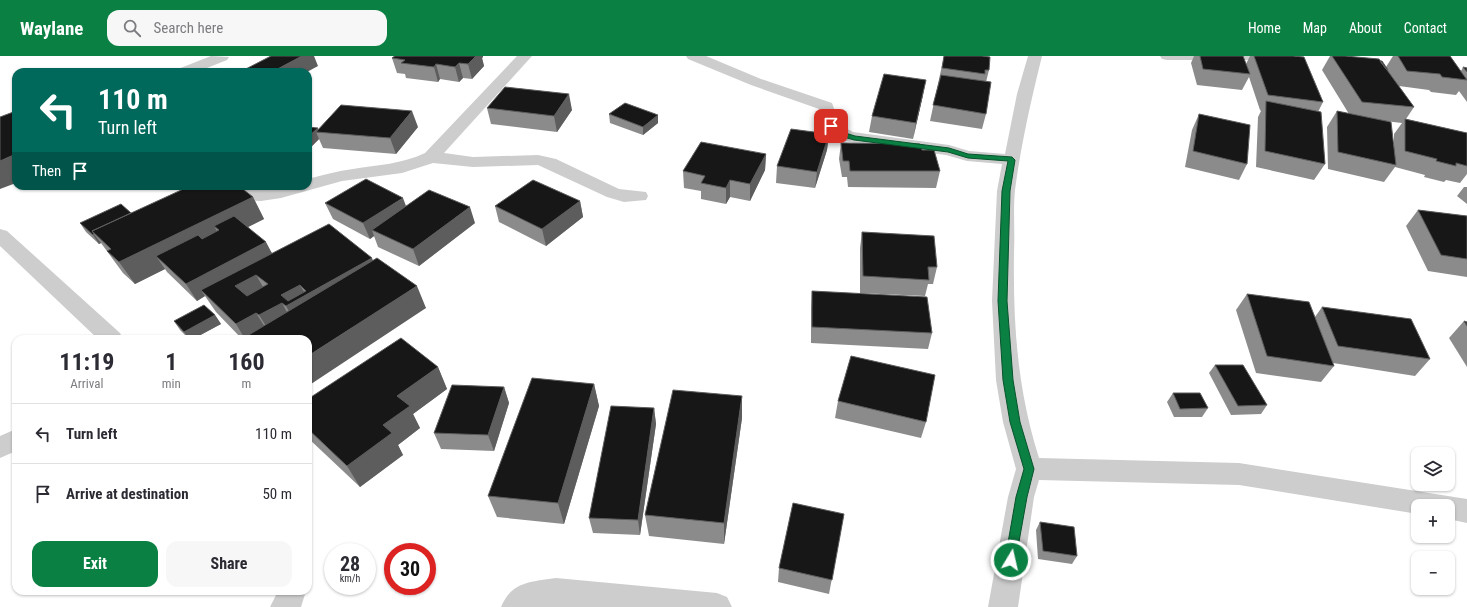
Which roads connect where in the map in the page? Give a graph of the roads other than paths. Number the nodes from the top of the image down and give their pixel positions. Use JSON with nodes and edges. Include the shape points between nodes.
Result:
{"nodes":[{"id":1,"x":525,"y":56,"type":"edge"},
{"id":2,"x":694,"y":56,"type":"edge"},
{"id":3,"x":1035,"y":56,"type":"edge"},
{"id":4,"x":1167,"y":56,"type":"edge"},
{"id":5,"x":1250,"y":56,"type":"edge"},
{"id":6,"x":222,"y":57,"type":"edge"},
{"id":7,"x":193,"y":68,"type":"edge"},
{"id":8,"x":431,"y":156,"type":"junction"},
{"id":9,"x":1012,"y":160,"type":"junction"},
{"id":10,"x":312,"y":184,"type":"edge"},
{"id":11,"x":227,"y":190,"type":"edge"},
{"id":12,"x":287,"y":190,"type":"edge"},
{"id":13,"x":639,"y":196,"type":"dead end"},
{"id":14,"x":0,"y":235,"type":"edge"},
{"id":15,"x":108,"y":335,"type":"edge"},
{"id":16,"x":12,"y":441,"type":"edge"},
{"id":17,"x":0,"y":448,"type":"edge"},
{"id":18,"x":1029,"y":469,"type":"junction"},
{"id":19,"x":1411,"y":501,"type":"edge"},
{"id":20,"x":1455,"y":508,"type":"edge"},
{"id":21,"x":1467,"y":511,"type":"edge"},
{"id":22,"x":291,"y":595,"type":"edge"},
{"id":23,"x":285,"y":607,"type":"edge"},
{"id":24,"x":516,"y":607,"type":"edge"},
{"id":25,"x":717,"y":607,"type":"edge"},
{"id":26,"x":1003,"y":607,"type":"edge"}],
"edges":[{"from":1,"to":8,"type":"street"},
{"from":2,"to":9,"type":"street","via":[[756,82],[826,106],[831,126],[839,134],[949,150],[968,156]]},
{"from":3,"to":9,"type":"street"},
{"from":4,"to":5,"type":"street"},
{"from":6,"to":7,"type":"street"},
{"from":8,"to":10,"type":"street","via":[[418,164],[399,169],[353,174]]},
{"from":8,"to":13,"type":"street","via":[[473,162],[550,162],[613,193]]},
{"from":9,"to":18,"type":"street","via":[[1006,191],[1003,301],[1008,380],[1015,422]]},
{"from":11,"to":12,"type":"street","via":[[238,195],[256,197]]},
{"from":14,"to":15,"type":"street"},
{"from":16,"to":17,"type":"street"},
{"from":18,"to":19,"type":"street","via":[[1239,474]]},
{"from":18,"to":26,"type":"street"},
{"from":20,"to":21,"type":"street"},
{"from":22,"to":23,"type":"street"},
{"from":24,"to":25,"type":"street","via":[[526,597],[556,592]]}]}
